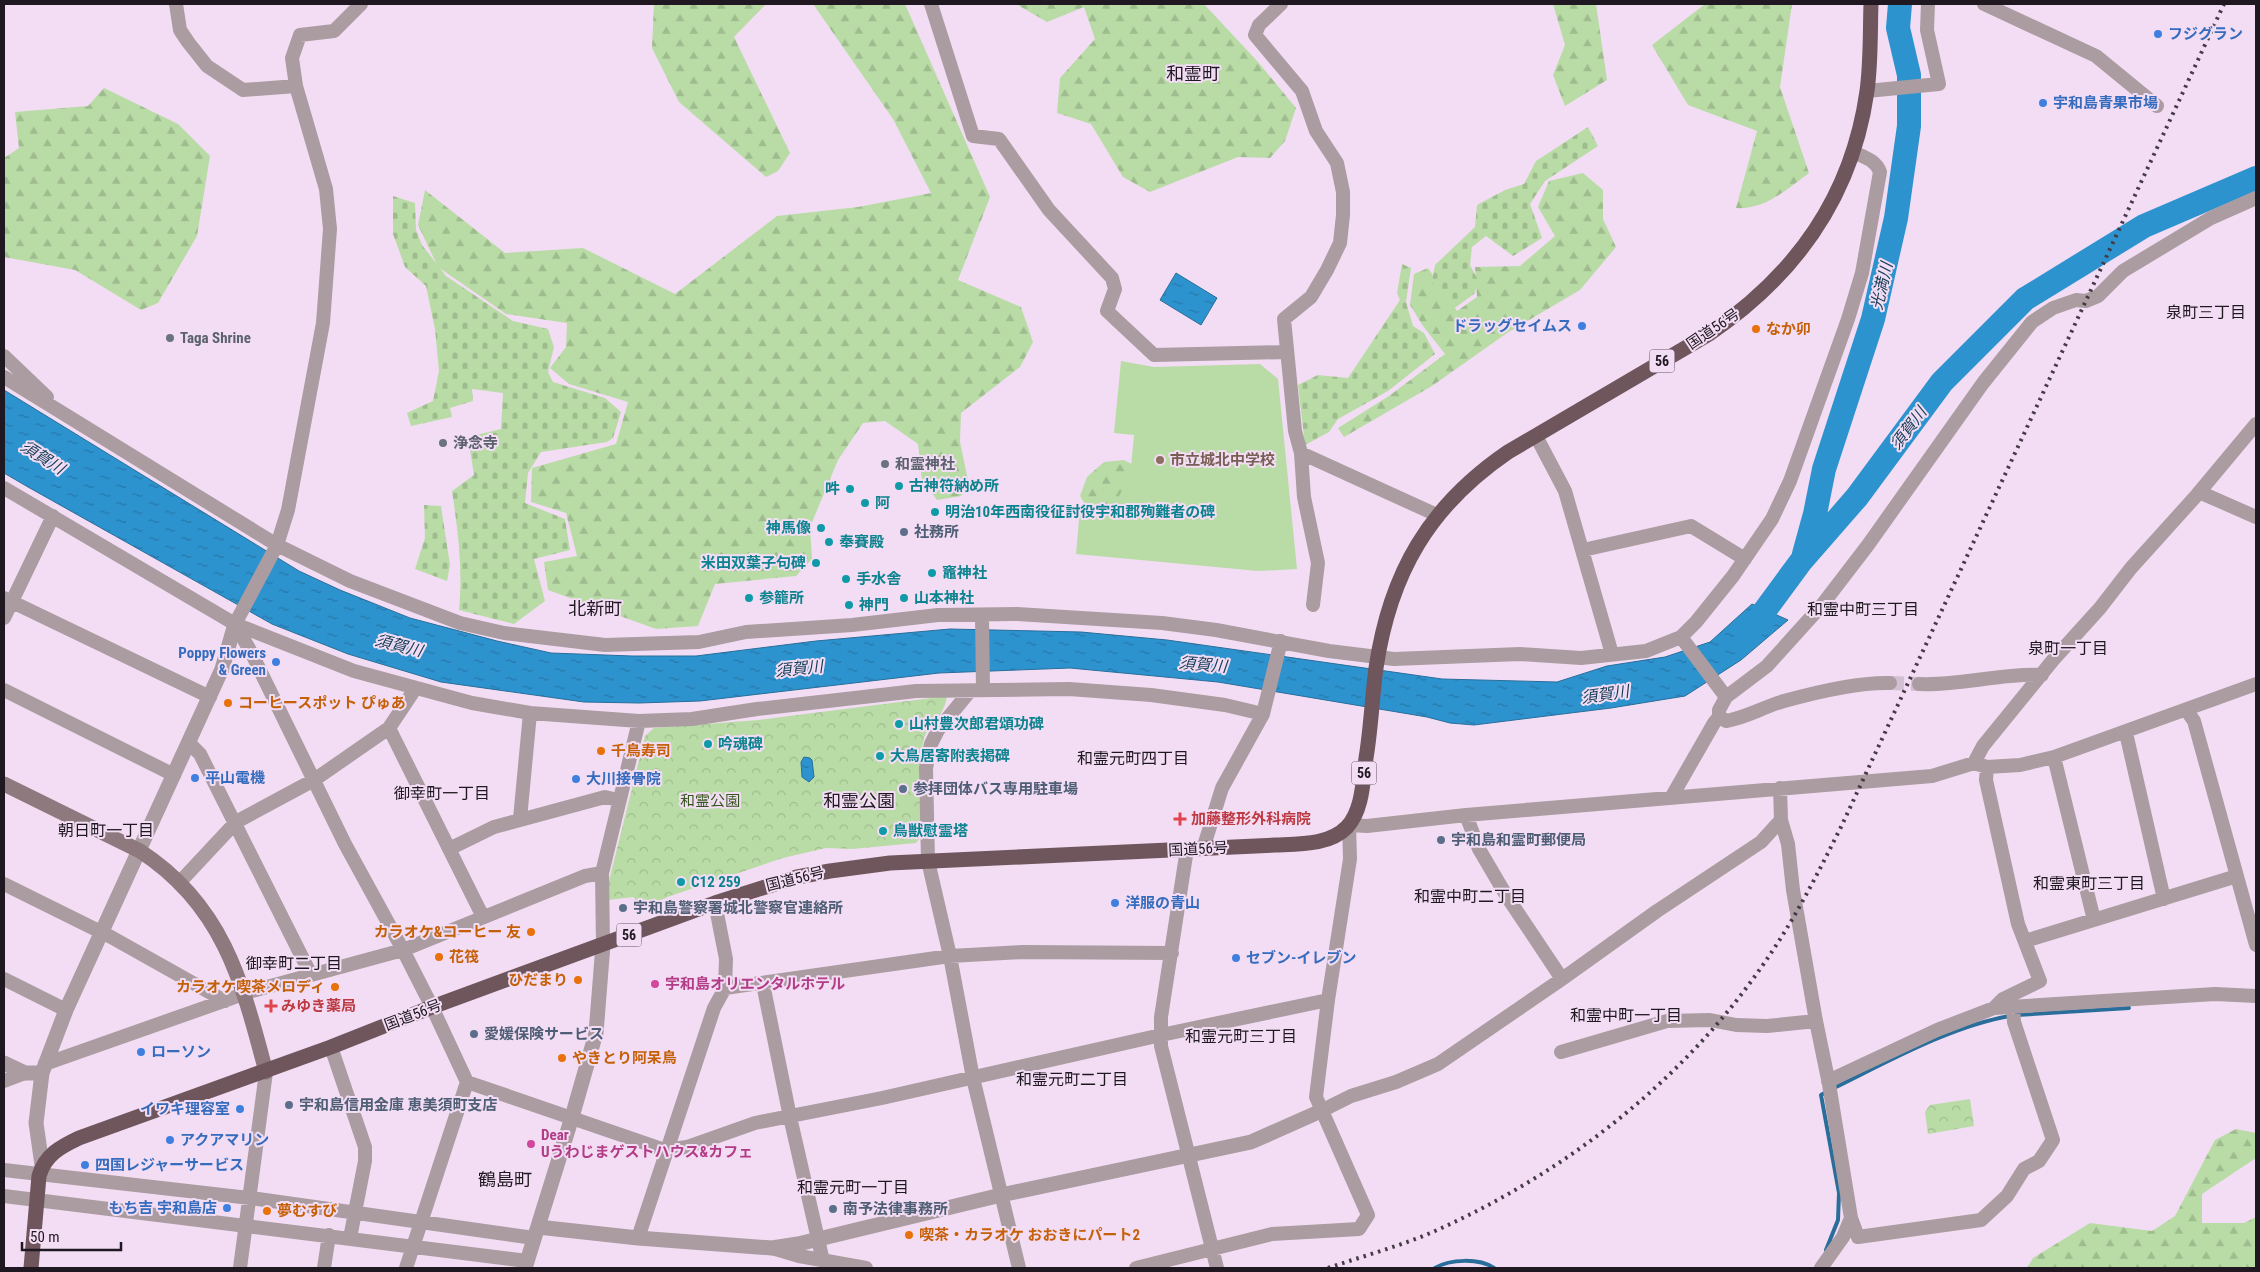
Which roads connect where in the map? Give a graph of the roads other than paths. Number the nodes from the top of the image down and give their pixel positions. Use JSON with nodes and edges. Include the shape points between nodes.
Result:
{"nodes":[{"id":1,"x":176,"y":4,"type":"edge"},
{"id":2,"x":361,"y":4,"type":"edge"},
{"id":3,"x":931,"y":4,"type":"edge"},
{"id":4,"x":1281,"y":4,"type":"edge"},
{"id":5,"x":1871,"y":4,"type":"edge"},
{"id":6,"x":1928,"y":4,"type":"edge"},
{"id":7,"x":1984,"y":4,"type":"edge"},
{"id":8,"x":296,"y":86,"type":"junction"},
{"id":9,"x":1867,"y":91,"type":"junction"},
{"id":10,"x":2157,"y":106,"type":"dead end"},
{"id":11,"x":1853,"y":152,"type":"junction"},
{"id":12,"x":2256,"y":198,"type":"edge"},
{"id":13,"x":1287,"y":352,"type":"junction"},
{"id":14,"x":4,"y":356,"type":"edge"},
{"id":15,"x":4,"y":377,"type":"edge"},
{"id":16,"x":57,"y":409,"type":"junction"},
{"id":17,"x":2256,"y":424,"type":"edge"},
{"id":18,"x":1536,"y":436,"type":"junction"},
{"id":19,"x":1301,"y":453,"type":"junction"},
{"id":20,"x":4,"y":488,"type":"edge"},
{"id":21,"x":2199,"y":492,"type":"junction"},
{"id":22,"x":1437,"y":515,"type":"junction"},
{"id":23,"x":53,"y":516,"type":"junction"},
{"id":24,"x":2256,"y":517,"type":"edge"},
{"id":25,"x":274,"y":549,"type":"junction"},
{"id":26,"x":1583,"y":550,"type":"junction"},
{"id":27,"x":1745,"y":559,"type":"junction"},
{"id":28,"x":8,"y":600,"type":"edge"},
{"id":29,"x":1313,"y":605,"type":"dead end"},
{"id":30,"x":4,"y":618,"type":"edge"},
{"id":31,"x":237,"y":619,"type":"junction"},
{"id":32,"x":982,"y":621,"type":"junction"},
{"id":33,"x":1684,"y":640,"type":"junction"},
{"id":34,"x":1280,"y":644,"type":"junction"},
{"id":35,"x":1612,"y":654,"type":"junction"},
{"id":36,"x":1377,"y":663,"type":"junction"},
{"id":37,"x":2042,"y":675,"type":"junction"},
{"id":38,"x":1890,"y":683,"type":"tunnel mouth"},
{"id":39,"x":1919,"y":684,"type":"tunnel mouth"},
{"id":40,"x":2256,"y":684,"type":"edge"},
{"id":41,"x":979,"y":687,"type":"junction"},
{"id":42,"x":415,"y":689,"type":"junction"},
{"id":43,"x":4,"y":690,"type":"edge"},
{"id":44,"x":1724,"y":694,"type":"junction"},
{"id":45,"x":210,"y":697,"type":"junction"},
{"id":46,"x":1265,"y":708,"type":"junction"},
{"id":47,"x":2187,"y":711,"type":"junction"},
{"id":48,"x":530,"y":713,"type":"junction"},
{"id":49,"x":1720,"y":717,"type":"junction"},
{"id":50,"x":639,"y":721,"type":"junction"},
{"id":51,"x":389,"y":728,"type":"junction"},
{"id":52,"x":2126,"y":733,"type":"junction"},
{"id":53,"x":189,"y":744,"type":"junction"},
{"id":54,"x":2054,"y":758,"type":"junction"},
{"id":55,"x":1980,"y":765,"type":"junction"},
{"id":56,"x":174,"y":775,"type":"junction"},
{"id":57,"x":314,"y":780,"type":"junction"},
{"id":58,"x":4,"y":784,"type":"edge"},
{"id":59,"x":1780,"y":788,"type":"junction"},
{"id":60,"x":1671,"y":798,"type":"junction"},
{"id":61,"x":618,"y":800,"type":"junction"},
{"id":62,"x":1466,"y":815,"type":"junction"},
{"id":63,"x":520,"y":819,"type":"junction"},
{"id":64,"x":1781,"y":820,"type":"junction"},
{"id":65,"x":236,"y":822,"type":"junction"},
{"id":66,"x":1349,"y":825,"type":"junction"},
{"id":67,"x":449,"y":849,"type":"junction"},
{"id":68,"x":1187,"y":849,"type":"junction"},
{"id":69,"x":1204,"y":849,"type":"junction"},
{"id":70,"x":140,"y":851,"type":"junction"},
{"id":71,"x":928,"y":861,"type":"junction"},
{"id":72,"x":602,"y":873,"type":"junction"},
{"id":73,"x":2237,"y":876,"type":"junction"},
{"id":74,"x":179,"y":883,"type":"junction"},
{"id":75,"x":4,"y":884,"type":"edge"},
{"id":76,"x":2164,"y":899,"type":"junction"},
{"id":77,"x":715,"y":902,"type":"junction"},
{"id":78,"x":483,"y":917,"type":"junction"},
{"id":79,"x":2094,"y":920,"type":"junction"},
{"id":80,"x":103,"y":933,"type":"junction"},
{"id":81,"x":2025,"y":942,"type":"junction"},
{"id":82,"x":603,"y":945,"type":"junction"},
{"id":83,"x":2256,"y":945,"type":"edge"},
{"id":84,"x":404,"y":950,"type":"junction"},
{"id":85,"x":1172,"y":953,"type":"junction"},
{"id":86,"x":950,"y":956,"type":"junction"},
{"id":87,"x":308,"y":976,"type":"junction"},
{"id":88,"x":4,"y":979,"type":"edge"},
{"id":89,"x":1562,"y":979,"type":"junction"},
{"id":90,"x":763,"y":984,"type":"junction"},
{"id":91,"x":725,"y":988,"type":"junction"},
{"id":92,"x":245,"y":993,"type":"junction"},
{"id":93,"x":2256,"y":996,"type":"edge"},
{"id":94,"x":1328,"y":1000,"type":"junction"},
{"id":95,"x":225,"y":1001,"type":"junction"},
{"id":96,"x":2013,"y":1006,"type":"junction"},
{"id":97,"x":432,"y":1007,"type":"junction"},
{"id":98,"x":1994,"y":1008,"type":"junction"},
{"id":99,"x":66,"y":1010,"type":"junction"},
{"id":100,"x":1816,"y":1021,"type":"junction"},
{"id":101,"x":1161,"y":1035,"type":"junction"},
{"id":102,"x":331,"y":1048,"type":"junction"},
{"id":103,"x":1561,"y":1052,"type":"dead end"},
{"id":104,"x":4,"y":1062,"type":"edge"},
{"id":105,"x":43,"y":1068,"type":"junction"},
{"id":106,"x":266,"y":1072,"type":"junction"},
{"id":107,"x":25,"y":1073,"type":"junction"},
{"id":108,"x":973,"y":1078,"type":"junction"},
{"id":109,"x":4,"y":1081,"type":"edge"},
{"id":110,"x":467,"y":1082,"type":"junction"},
{"id":111,"x":1829,"y":1087,"type":"junction"},
{"id":112,"x":1321,"y":1111,"type":"junction"},
{"id":113,"x":572,"y":1117,"type":"junction"},
{"id":114,"x":790,"y":1117,"type":"junction"},
{"id":115,"x":665,"y":1150,"type":"junction"},
{"id":116,"x":1189,"y":1155,"type":"junction"},
{"id":117,"x":4,"y":1170,"type":"edge"},
{"id":118,"x":41,"y":1170,"type":"junction"},
{"id":119,"x":1001,"y":1195,"type":"junction"},
{"id":120,"x":4,"y":1196,"type":"edge"},
{"id":121,"x":249,"y":1198,"type":"junction"},
{"id":122,"x":38,"y":1200,"type":"junction"},
{"id":123,"x":356,"y":1212,"type":"junction"},
{"id":124,"x":1851,"y":1218,"type":"junction"},
{"id":125,"x":422,"y":1221,"type":"junction"},
{"id":126,"x":246,"y":1225,"type":"junction"},
{"id":127,"x":536,"y":1232,"type":"junction"},
{"id":128,"x":329,"y":1235,"type":"junction"},
{"id":129,"x":350,"y":1238,"type":"junction"},
{"id":130,"x":638,"y":1238,"type":"junction"},
{"id":131,"x":818,"y":1238,"type":"junction"},
{"id":132,"x":413,"y":1247,"type":"junction"},
{"id":133,"x":772,"y":1248,"type":"junction"},
{"id":134,"x":1212,"y":1250,"type":"junction"},
{"id":135,"x":823,"y":1261,"type":"junction"},
{"id":136,"x":526,"y":1265,"type":"edge"},
{"id":137,"x":31,"y":1268,"type":"edge"},
{"id":138,"x":240,"y":1268,"type":"edge"},
{"id":139,"x":324,"y":1268,"type":"edge"},
{"id":140,"x":406,"y":1268,"type":"edge"},
{"id":141,"x":866,"y":1268,"type":"edge"},
{"id":142,"x":1019,"y":1268,"type":"edge"},
{"id":143,"x":1136,"y":1268,"type":"edge"},
{"id":144,"x":1217,"y":1268,"type":"edge"},
{"id":145,"x":1821,"y":1268,"type":"edge"}],
"edges":[{"from":1,"to":8,"type":"street","via":[[180,30],[207,66],[243,90]]},
{"from":2,"to":8,"type":"street","via":[[334,31],[300,35],[292,58]]},
{"from":3,"to":13,"type":"street","via":[[973,136],[999,139],[1049,210],[1112,278],[1115,289],[1107,312],[1154,355]]},
{"from":4,"to":13,"type":"street","via":[[1259,25],[1255,35],[1302,91],[1316,131],[1337,163],[1344,192],[1340,243],[1311,297],[1284,319]]},
{"from":5,"to":9,"type":"highway","name":"国道56号","number":"56"},
{"from":6,"to":9,"type":"street","via":[[1927,30],[1939,84]]},
{"from":7,"to":10,"type":"street","via":[[2096,56]]},
{"from":8,"to":25,"type":"street","via":[[326,189],[330,229],[323,323],[288,510]]},
{"from":9,"to":11,"type":"highway","name":"国道56号","number":"56"},
{"from":11,"to":18,"type":"highway","name":"国道56号","number":"56","via":[[1818,228],[1788,268],[1757,297],[1709,334]]},
{"from":11,"to":27,"type":"street","via":[[1871,160],[1880,172],[1862,273],[1790,481],[1772,518]]},
{"from":12,"to":44,"type":"street","via":[[2211,218],[2123,271],[2098,296],[2053,308],[2032,322],[1983,383],[1822,605],[1767,666]]},
{"from":13,"to":19,"type":"street","via":[[1295,431]]},
{"from":14,"to":16,"type":"street"},
{"from":15,"to":16,"type":"street"},
{"from":16,"to":25,"type":"street"},
{"from":17,"to":21,"type":"street"},
{"from":18,"to":22,"type":"highway","name":"国道56号","number":"56","via":[[1483,469]]},
{"from":18,"to":26,"type":"street","via":[[1565,491]]},
{"from":19,"to":22,"type":"street"},
{"from":19,"to":29,"type":"street","via":[[1304,497],[1318,563]]},
{"from":20,"to":23,"type":"street"},
{"from":21,"to":24,"type":"street"},
{"from":21,"to":37,"type":"street"},
{"from":22,"to":36,"type":"highway","name":"国道56号","number":"56","via":[[1399,579]]},
{"from":23,"to":28,"type":"street"},
{"from":23,"to":31,"type":"street"},
{"from":25,"to":31,"type":"street"},
{"from":25,"to":32,"type":"street","via":[[460,623],[504,633],[605,645],[699,642],[746,632],[938,615]]},
{"from":26,"to":27,"type":"street","via":[[1691,526]]},
{"from":26,"to":35,"type":"street"},
{"from":27,"to":33,"type":"street"},
{"from":28,"to":30,"type":"street"},
{"from":28,"to":45,"type":"street"},
{"from":31,"to":42,"type":"street","via":[[354,671]]},
{"from":31,"to":45,"type":"street","via":[[228,655]]},
{"from":31,"to":57,"type":"street"},
{"from":32,"to":34,"type":"street","via":[[1036,614],[1162,623]]},
{"from":32,"to":41,"type":"street"},
{"from":33,"to":35,"type":"street","via":[[1646,651]]},
{"from":33,"to":44,"type":"street"},
{"from":34,"to":36,"type":"street","via":[[1329,651]]},
{"from":34,"to":46,"type":"street"},
{"from":35,"to":36,"type":"street","via":[[1580,658],[1520,654],[1394,659]]},
{"from":36,"to":66,"type":"highway","number":"56","via":[[1360,796]]},
{"from":37,"to":39,"type":"street","via":[[1998,677],[1940,686]]},
{"from":37,"to":55,"type":"street","via":[[1983,746]]},
{"from":38,"to":49,"type":"street","via":[[1782,702],[1746,717],[1726,721]]},
{"from":40,"to":47,"type":"street"},
{"from":41,"to":46,"type":"street","via":[[1151,695]]},
{"from":41,"to":50,"type":"street","via":[[879,694],[692,719]]},
{"from":41,"to":71,"type":"street","via":[[938,730],[931,744],[926,768]]},
{"from":42,"to":48,"type":"street"},
{"from":42,"to":51,"type":"street"},
{"from":43,"to":56,"type":"street"},
{"from":44,"to":49,"type":"street"},
{"from":45,"to":53,"type":"street"},
{"from":46,"to":69,"type":"street","via":[[1222,788]]},
{"from":47,"to":52,"type":"street"},
{"from":47,"to":73,"type":"street","via":[[2194,721]]},
{"from":48,"to":50,"type":"street"},
{"from":48,"to":63,"type":"street"},
{"from":49,"to":60,"type":"street"},
{"from":50,"to":61,"type":"street"},
{"from":51,"to":57,"type":"street"},
{"from":51,"to":67,"type":"street"},
{"from":52,"to":54,"type":"street"},
{"from":52,"to":76,"type":"street"},
{"from":53,"to":56,"type":"street"},
{"from":53,"to":65,"type":"street","via":[[200,754]]},
{"from":54,"to":55,"type":"street","via":[[2020,765]]},
{"from":54,"to":79,"type":"street"},
{"from":55,"to":59,"type":"street","via":[[1932,776]]},
{"from":55,"to":81,"type":"street"},
{"from":56,"to":70,"type":"street"},
{"from":57,"to":65,"type":"street"},
{"from":57,"to":84,"type":"street","via":[[345,844]]},
{"from":58,"to":70,"type":"main road"},
{"from":59,"to":60,"type":"street"},
{"from":59,"to":64,"type":"street"},
{"from":60,"to":62,"type":"street"},
{"from":61,"to":63,"type":"street","via":[[605,797]]},
{"from":61,"to":72,"type":"street"},
{"from":62,"to":66,"type":"street","via":[[1367,826]]},
{"from":62,"to":89,"type":"street","via":[[1479,849]]},
{"from":63,"to":67,"type":"street","via":[[494,827]]},
{"from":64,"to":89,"type":"street","via":[[1761,842]]},
{"from":64,"to":100,"type":"street","via":[[1788,844]]},
{"from":65,"to":74,"type":"street"},
{"from":65,"to":87,"type":"street","via":[[308,969]]},
{"from":66,"to":69,"type":"highway","name":"国道56号","number":"56","via":[[1329,839],[1307,843]]},
{"from":66,"to":94,"type":"street","via":[[1350,866]]},
{"from":67,"to":78,"type":"street"},
{"from":68,"to":69,"type":"highway","name":"国道56号","number":"56"},
{"from":68,"to":71,"type":"highway","name":"国道56号","number":"56"},
{"from":68,"to":85,"type":"street"},
{"from":70,"to":74,"type":"main road"},
{"from":70,"to":80,"type":"street"},
{"from":71,"to":77,"type":"highway","name":"国道56号","number":"56","via":[[830,870]]},
{"from":71,"to":86,"type":"street"},
{"from":72,"to":78,"type":"street","via":[[585,876]]},
{"from":72,"to":82,"type":"street"},
{"from":73,"to":76,"type":"street"},
{"from":73,"to":83,"type":"street"},
{"from":74,"to":92,"type":"main road","via":[[221,936]]},
{"from":75,"to":80,"type":"street"},
{"from":76,"to":79,"type":"street"},
{"from":77,"to":82,"type":"highway","name":"国道56号","number":"56"},
{"from":77,"to":91,"type":"street","via":[[726,959]]},
{"from":78,"to":84,"type":"street"},
{"from":79,"to":81,"type":"street"},
{"from":80,"to":95,"type":"street"},
{"from":80,"to":99,"type":"street"},
{"from":81,"to":98,"type":"street","via":[[2040,981],[2003,999]]},
{"from":82,"to":97,"type":"highway","name":"国道56号","number":"56"},
{"from":82,"to":113,"type":"street","via":[[596,1033]]},
{"from":84,"to":87,"type":"street"},
{"from":84,"to":97,"type":"street"},
{"from":85,"to":86,"type":"street","via":[[1023,952]]},
{"from":85,"to":101,"type":"street"},
{"from":86,"to":90,"type":"street"},
{"from":86,"to":108,"type":"street"},
{"from":87,"to":92,"type":"street"},
{"from":88,"to":99,"type":"street"},
{"from":89,"to":112,"type":"street","via":[[1438,1064],[1351,1096]]},
{"from":90,"to":91,"type":"street"},
{"from":90,"to":114,"type":"street"},
{"from":91,"to":115,"type":"street","via":[[714,1008]]},
{"from":92,"to":95,"type":"street"},
{"from":92,"to":106,"type":"main road"},
{"from":93,"to":96,"type":"street","via":[[2214,994]]},
{"from":94,"to":101,"type":"street"},
{"from":94,"to":112,"type":"street","via":[[1316,1097]]},
{"from":95,"to":105,"type":"street"},
{"from":96,"to":98,"type":"street"},
{"from":96,"to":124,"type":"street","via":[[2014,1022],[2053,1140],[2039,1161],[2024,1170],[2007,1196],[1981,1220],[1858,1237]]},
{"from":97,"to":102,"type":"highway","name":"国道56号","number":"56"},
{"from":97,"to":110,"type":"street"},
{"from":98,"to":111,"type":"street","via":[[1937,1030]]},
{"from":99,"to":105,"type":"street"},
{"from":100,"to":103,"type":"street","via":[[1767,1026],[1710,1020],[1666,1021]]},
{"from":100,"to":111,"type":"street"},
{"from":101,"to":108,"type":"street"},
{"from":101,"to":116,"type":"street"},
{"from":102,"to":106,"type":"highway","name":"国道56号","number":"56"},
{"from":102,"to":123,"type":"street","via":[[365,1147]]},
{"from":104,"to":107,"type":"street"},
{"from":105,"to":107,"type":"street"},
{"from":105,"to":118,"type":"street","via":[[36,1123]]},
{"from":106,"to":118,"type":"highway","name":"国道56号","number":"56","via":[[79,1138],[55,1150]]},
{"from":106,"to":121,"type":"street"},
{"from":107,"to":109,"type":"street"},
{"from":108,"to":114,"type":"street"},
{"from":108,"to":119,"type":"street"},
{"from":110,"to":113,"type":"street"},
{"from":110,"to":125,"type":"street"},
{"from":111,"to":124,"type":"street"},
{"from":112,"to":116,"type":"street","via":[[1251,1142]]},
{"from":112,"to":134,"type":"street","via":[[1368,1215],[1359,1229],[1272,1234]]},
{"from":113,"to":115,"type":"street"},
{"from":113,"to":127,"type":"street"},
{"from":114,"to":115,"type":"street","via":[[755,1124],[687,1147]]},
{"from":114,"to":131,"type":"street"},
{"from":115,"to":130,"type":"street"},
{"from":116,"to":119,"type":"street"},
{"from":116,"to":134,"type":"street"},
{"from":117,"to":118,"type":"street"},
{"from":118,"to":121,"type":"street"},
{"from":118,"to":122,"type":"highway"},
{"from":119,"to":131,"type":"street"},
{"from":119,"to":142,"type":"street"},
{"from":120,"to":122,"type":"street"},
{"from":121,"to":123,"type":"street"},
{"from":121,"to":126,"type":"street"},
{"from":122,"to":126,"type":"street"},
{"from":122,"to":137,"type":"highway"},
{"from":123,"to":125,"type":"street"},
{"from":123,"to":129,"type":"street"},
{"from":124,"to":145,"type":"street","via":[[1843,1237]]},
{"from":125,"to":127,"type":"street"},
{"from":125,"to":132,"type":"street"},
{"from":126,"to":128,"type":"street"},
{"from":126,"to":138,"type":"street"},
{"from":127,"to":130,"type":"street"},
{"from":127,"to":136,"type":"street"},
{"from":128,"to":129,"type":"street"},
{"from":128,"to":139,"type":"street"},
{"from":129,"to":132,"type":"street"},
{"from":130,"to":133,"type":"street"},
{"from":131,"to":133,"type":"street"},
{"from":131,"to":135,"type":"street"},
{"from":132,"to":136,"type":"street"},
{"from":132,"to":140,"type":"street"},
{"from":133,"to":135,"type":"street"},
{"from":134,"to":143,"type":"street"},
{"from":134,"to":144,"type":"street"},
{"from":135,"to":141,"type":"street"}]}
